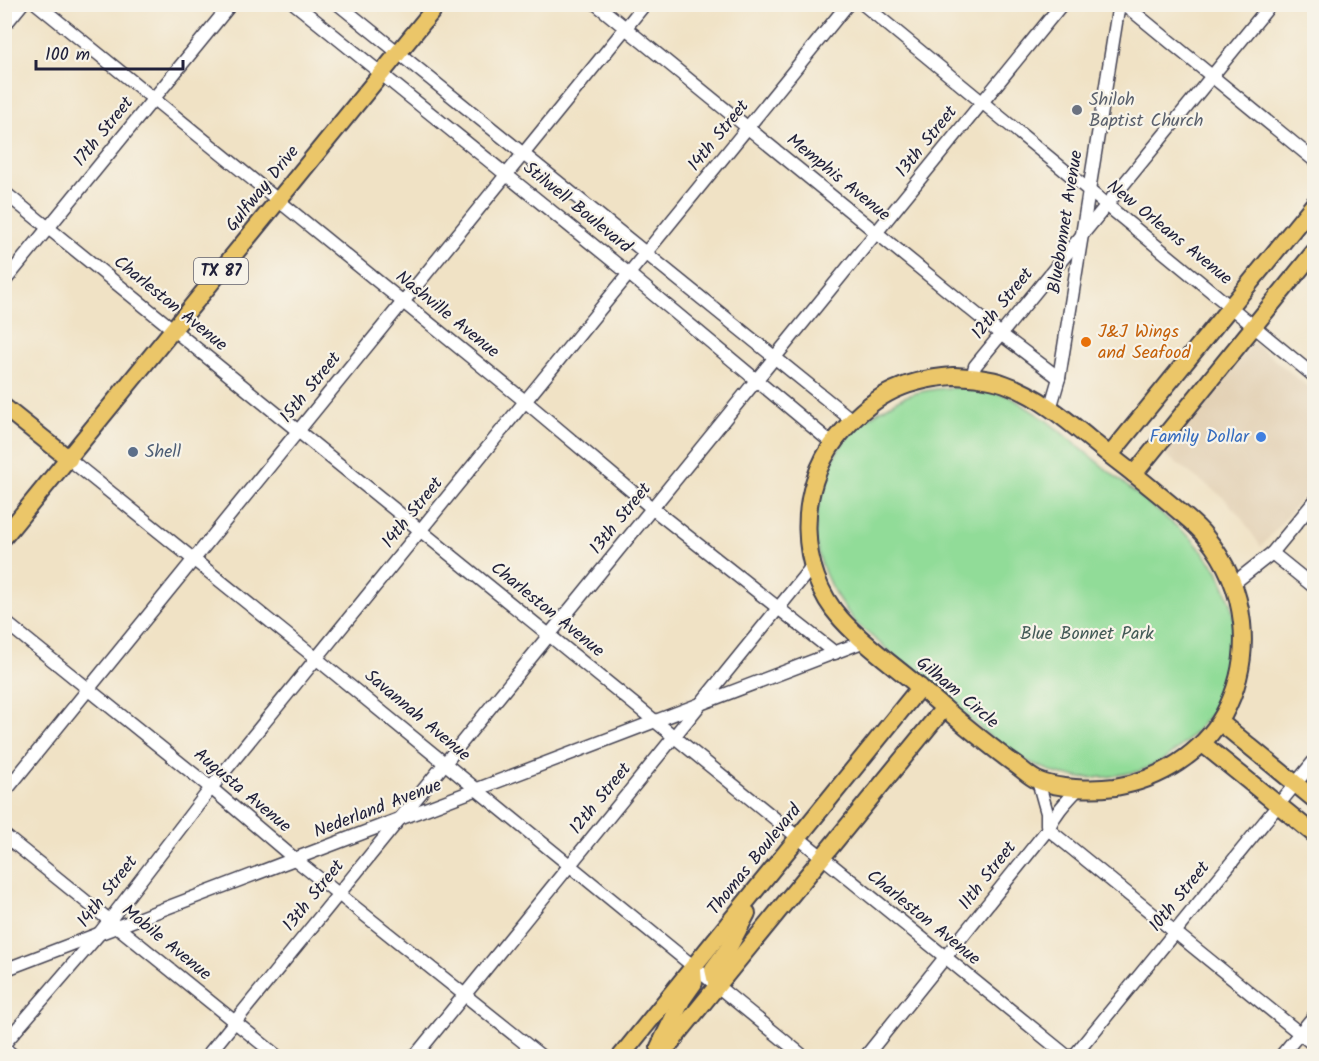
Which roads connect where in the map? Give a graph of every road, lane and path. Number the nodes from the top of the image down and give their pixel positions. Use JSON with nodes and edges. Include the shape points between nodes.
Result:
{"nodes":[{"id":1,"x":22,"y":4,"type":"edge"},
{"id":2,"x":37,"y":4,"type":"edge"},
{"id":3,"x":231,"y":4,"type":"edge"},
{"id":4,"x":295,"y":4,"type":"edge"},
{"id":5,"x":339,"y":4,"type":"edge"},
{"id":6,"x":438,"y":4,"type":"edge"},
{"id":7,"x":596,"y":4,"type":"edge"},
{"id":8,"x":645,"y":4,"type":"edge"},
{"id":9,"x":848,"y":4,"type":"edge"},
{"id":10,"x":863,"y":4,"type":"edge"},
{"id":11,"x":1062,"y":4,"type":"edge"},
{"id":12,"x":1122,"y":4,"type":"edge"},
{"id":13,"x":1271,"y":4,"type":"edge"},
{"id":14,"x":4,"y":26,"type":"edge"},
{"id":15,"x":626,"y":29,"type":"junction"},
{"id":16,"x":399,"y":53,"type":"junction"},
{"id":17,"x":381,"y":74,"type":"junction"},
{"id":18,"x":1212,"y":76,"type":"junction"},
{"id":19,"x":154,"y":100,"type":"junction"},
{"id":20,"x":981,"y":104,"type":"junction"},
{"id":21,"x":748,"y":128,"type":"junction"},
{"id":22,"x":523,"y":155,"type":"junction"},
{"id":23,"x":1314,"y":160,"type":"edge"},
{"id":24,"x":506,"y":176,"type":"junction"},
{"id":25,"x":4,"y":192,"type":"edge"},
{"id":26,"x":1089,"y":192,"type":"junction"},
{"id":27,"x":278,"y":201,"type":"junction"},
{"id":28,"x":1314,"y":204,"type":"edge"},
{"id":29,"x":1106,"y":206,"type":"junction"},
{"id":30,"x":49,"y":228,"type":"junction"},
{"id":31,"x":876,"y":232,"type":"junction"},
{"id":32,"x":1082,"y":235,"type":"junction"},
{"id":33,"x":1314,"y":252,"type":"edge"},
{"id":34,"x":646,"y":253,"type":"junction"},
{"id":35,"x":629,"y":274,"type":"junction"},
{"id":36,"x":4,"y":282,"type":"edge"},
{"id":37,"x":403,"y":303,"type":"junction"},
{"id":38,"x":1231,"y":306,"type":"junction"},
{"id":39,"x":1254,"y":326,"type":"junction"},
{"id":40,"x":174,"y":330,"type":"junction"},
{"id":41,"x":1002,"y":335,"type":"junction"},
{"id":42,"x":774,"y":358,"type":"junction"},
{"id":43,"x":1314,"y":376,"type":"edge"},
{"id":44,"x":972,"y":378,"type":"junction"},
{"id":45,"x":1059,"y":378,"type":"junction"},
{"id":46,"x":756,"y":380,"type":"junction"},
{"id":47,"x":526,"y":402,"type":"junction"},
{"id":48,"x":4,"y":406,"type":"edge"},
{"id":49,"x":1050,"y":409,"type":"junction"},
{"id":50,"x":852,"y":420,"type":"junction"},
{"id":51,"x":298,"y":431,"type":"junction"},
{"id":52,"x":833,"y":444,"type":"junction"},
{"id":53,"x":1110,"y":455,"type":"junction"},
{"id":54,"x":69,"y":459,"type":"junction"},
{"id":55,"x":1134,"y":474,"type":"junction"},
{"id":56,"x":1314,"y":502,"type":"edge"},
{"id":57,"x":653,"y":509,"type":"junction"},
{"id":58,"x":422,"y":530,"type":"junction"},
{"id":59,"x":4,"y":537,"type":"edge"},
{"id":60,"x":1272,"y":553,"type":"junction"},
{"id":61,"x":194,"y":560,"type":"junction"},
{"id":62,"x":814,"y":564,"type":"junction"},
{"id":63,"x":1234,"y":584,"type":"junction"},
{"id":64,"x":1314,"y":587,"type":"edge"},
{"id":65,"x":778,"y":609,"type":"junction"},
{"id":66,"x":4,"y":621,"type":"edge"},
{"id":67,"x":549,"y":636,"type":"junction"},
{"id":68,"x":865,"y":641,"type":"junction"},
{"id":69,"x":835,"y":653,"type":"junction"},
{"id":70,"x":317,"y":659,"type":"junction"},
{"id":71,"x":920,"y":687,"type":"junction"},
{"id":72,"x":89,"y":690,"type":"junction"},
{"id":73,"x":698,"y":705,"type":"junction"},
{"id":74,"x":944,"y":708,"type":"junction"},
{"id":75,"x":654,"y":721,"type":"junction"},
{"id":76,"x":1220,"y":722,"type":"junction"},
{"id":77,"x":673,"y":739,"type":"junction"},
{"id":78,"x":1203,"y":744,"type":"junction"},
{"id":79,"x":1314,"y":761,"type":"edge"},
{"id":80,"x":444,"y":765,"type":"junction"},
{"id":81,"x":1038,"y":781,"type":"junction"},
{"id":82,"x":1296,"y":784,"type":"junction"},
{"id":83,"x":211,"y":788,"type":"junction"},
{"id":84,"x":1078,"y":789,"type":"junction"},
{"id":85,"x":477,"y":791,"type":"junction"},
{"id":86,"x":4,"y":793,"type":"edge"},
{"id":87,"x":1314,"y":799,"type":"edge"},
{"id":88,"x":1279,"y":805,"type":"junction"},
{"id":89,"x":398,"y":820,"type":"junction"},
{"id":90,"x":1048,"y":829,"type":"junction"},
{"id":91,"x":1314,"y":834,"type":"edge"},
{"id":92,"x":4,"y":835,"type":"edge"},
{"id":93,"x":798,"y":839,"type":"junction"},
{"id":94,"x":821,"y":858,"type":"junction"},
{"id":95,"x":296,"y":860,"type":"junction"},
{"id":96,"x":569,"y":866,"type":"junction"},
{"id":97,"x":756,"y":890,"type":"junction"},
{"id":98,"x":339,"y":894,"type":"junction"},
{"id":99,"x":114,"y":924,"type":"junction"},
{"id":100,"x":1175,"y":932,"type":"junction"},
{"id":101,"x":99,"y":934,"type":"junction"},
{"id":102,"x":945,"y":959,"type":"junction"},
{"id":103,"x":693,"y":967,"type":"junction"},
{"id":104,"x":4,"y":970,"type":"edge"},
{"id":105,"x":717,"y":986,"type":"junction"},
{"id":106,"x":465,"y":995,"type":"junction"},
{"id":107,"x":1314,"y":1016,"type":"edge"},
{"id":108,"x":235,"y":1022,"type":"junction"},
{"id":109,"x":1300,"y":1033,"type":"junction"},
{"id":110,"x":1314,"y":1045,"type":"edge"},
{"id":111,"x":4,"y":1046,"type":"edge"},
{"id":112,"x":14,"y":1056,"type":"edge"},
{"id":113,"x":207,"y":1056,"type":"edge"},
{"id":114,"x":277,"y":1056,"type":"edge"},
{"id":115,"x":415,"y":1056,"type":"edge"},
{"id":116,"x":541,"y":1056,"type":"edge"},
{"id":117,"x":621,"y":1056,"type":"edge"},
{"id":118,"x":658,"y":1056,"type":"edge"},
{"id":119,"x":803,"y":1056,"type":"edge"},
{"id":120,"x":866,"y":1056,"type":"edge"},
{"id":121,"x":1067,"y":1056,"type":"edge"},
{"id":122,"x":1074,"y":1056,"type":"edge"},
{"id":123,"x":1281,"y":1056,"type":"edge"}],
"edges":[{"from":1,"to":14,"type":"street"},
{"from":2,"to":19,"type":"street","name":"Nashville Avenue"},
{"from":3,"to":19,"type":"street","name":"17th Street"},
{"from":4,"to":17,"type":"street","name":"Stilwell Boulevard"},
{"from":5,"to":16,"type":"street","name":"Stilwell Boulevard"},
{"from":6,"to":16,"type":"main road","name":"Gulfway Drive","number":"TX 87"},
{"from":7,"to":15,"type":"street","name":"Memphis Avenue"},
{"from":8,"to":15,"type":"street","name":"15th Street"},
{"from":9,"to":21,"type":"street","name":"14th Street"},
{"from":10,"to":20,"type":"street","name":"New Orleans Avenue"},
{"from":11,"to":20,"type":"street","name":"13th Street"},
{"from":12,"to":18,"type":"street"},
{"from":12,"to":26,"type":"street","name":"Bluebonnet Avenue"},
{"from":13,"to":18,"type":"street","name":"12th Street"},
{"from":15,"to":21,"type":"street","name":"Memphis Avenue"},
{"from":15,"to":22,"type":"street","name":"15th Street"},
{"from":16,"to":17,"type":"main road","name":"Gulfway Drive","number":"TX 87"},
{"from":16,"to":22,"type":"street","name":"Stilwell Boulevard"},
{"from":17,"to":24,"type":"street","name":"Stilwell Boulevard"},
{"from":17,"to":27,"type":"main road","name":"Gulfway Drive","number":"TX 87"},
{"from":18,"to":23,"type":"street"},
{"from":18,"to":29,"type":"street","name":"12th Street"},
{"from":19,"to":27,"type":"street","name":"Nashville Avenue"},
{"from":19,"to":30,"type":"street","name":"17th Street"},
{"from":20,"to":26,"type":"street","name":"New Orleans Avenue"},
{"from":20,"to":31,"type":"street","name":"13th Street"},
{"from":21,"to":31,"type":"street","name":"Memphis Avenue"},
{"from":21,"to":34,"type":"street","name":"14th Street"},
{"from":22,"to":24,"type":"street","name":"15th Street"},
{"from":22,"to":34,"type":"street","name":"Stilwell Boulevard"},
{"from":24,"to":35,"type":"street","name":"Stilwell Boulevard"},
{"from":24,"to":37,"type":"street","name":"15th Street"},
{"from":25,"to":30,"type":"street","name":"Charleston Avenue"},
{"from":26,"to":29,"type":"street","name":"New Orleans Avenue"},
{"from":26,"to":32,"type":"street","name":"Bluebonnet Avenue"},
{"from":27,"to":37,"type":"street","name":"Nashville Avenue"},
{"from":27,"to":40,"type":"main road","name":"Gulfway Drive","number":"TX 87"},
{"from":28,"to":38,"type":"main road"},
{"from":29,"to":32,"type":"street","name":"12th Street"},
{"from":29,"to":38,"type":"street","name":"New Orleans Avenue"},
{"from":30,"to":36,"type":"street","name":"17th Street"},
{"from":30,"to":40,"type":"street","name":"Charleston Avenue"},
{"from":31,"to":41,"type":"street","name":"Memphis Avenue"},
{"from":31,"to":42,"type":"street","name":"13th Street"},
{"from":32,"to":41,"type":"street","name":"12th Street"},
{"from":32,"to":45,"type":"street","name":"Bluebonnet Avenue"},
{"from":33,"to":39,"type":"main road"},
{"from":34,"to":35,"type":"street","name":"14th Street"},
{"from":34,"to":42,"type":"street","name":"Stilwell Boulevard"},
{"from":35,"to":46,"type":"street","name":"Stilwell Boulevard"},
{"from":35,"to":47,"type":"street","name":"14th Street"},
{"from":37,"to":47,"type":"street","name":"Nashville Avenue"},
{"from":37,"to":51,"type":"street","name":"15th Street"},
{"from":38,"to":39,"type":"street","name":"New Orleans Avenue"},
{"from":38,"to":53,"type":"main road"},
{"from":39,"to":43,"type":"street","name":"New Orleans Avenue"},
{"from":39,"to":55,"type":"main road"},
{"from":40,"to":51,"type":"street","name":"Charleston Avenue"},
{"from":40,"to":54,"type":"main road","name":"Gulfway Drive","number":"TX 87"},
{"from":41,"to":44,"type":"street","name":"12th Street","via":[[975,366]]},
{"from":41,"to":45,"type":"street","name":"Memphis Avenue"},
{"from":42,"to":46,"type":"street","name":"13th Street"},
{"from":42,"to":50,"type":"street","name":"Stilwell Boulevard"},
{"from":44,"to":49,"type":"main road","name":"Gilham Circle","via":[[1003,383]]},
{"from":44,"to":50,"type":"main road","name":"Gilham Circle","via":[[934,378],[902,387],[865,407]]},
{"from":45,"to":49,"type":"street","name":"Bluebonnet Avenue"},
{"from":46,"to":52,"type":"street","name":"Stilwell Boulevard"},
{"from":46,"to":57,"type":"street","name":"13th Street"},
{"from":47,"to":57,"type":"street","name":"Nashville Avenue"},
{"from":47,"to":58,"type":"street","name":"14th Street"},
{"from":48,"to":54,"type":"main road","name":"Savannah Avenue"},
{"from":49,"to":53,"type":"main road","name":"Gilham Circle"},
{"from":50,"to":52,"type":"main road","name":"Gilham Circle"},
{"from":51,"to":58,"type":"street","name":"Charleston Avenue"},
{"from":51,"to":61,"type":"street","name":"15th Street"},
{"from":52,"to":62,"type":"main road","name":"Gilham Circle","via":[[818,470],[809,498],[808,540]]},
{"from":53,"to":55,"type":"main road","name":"Gilham Circle"},
{"from":54,"to":59,"type":"main road","name":"Gulfway Drive","number":"TX 87"},
{"from":54,"to":61,"type":"street","name":"Savannah Avenue"},
{"from":55,"to":63,"type":"main road","name":"Gilham Circle","via":[[1206,536]]},
{"from":56,"to":60,"type":"street"},
{"from":57,"to":65,"type":"street","name":"Nashville Avenue"},
{"from":57,"to":67,"type":"street","name":"13th Street"},
{"from":58,"to":67,"type":"street","name":"Charleston Avenue"},
{"from":58,"to":70,"type":"street","name":"14th Street"},
{"from":60,"to":63,"type":"street"},
{"from":60,"to":64,"type":"street"},
{"from":61,"to":70,"type":"street","name":"Savannah Avenue"},
{"from":61,"to":72,"type":"street","name":"15th Street"},
{"from":62,"to":65,"type":"street","name":"12th Street"},
{"from":62,"to":68,"type":"main road","name":"Gilham Circle","via":[[828,601]]},
{"from":63,"to":76,"type":"main road","name":"Gilham Circle","via":[[1243,622],[1243,659],[1240,676]]},
{"from":65,"to":69,"type":"street","name":"Nashville Avenue"},
{"from":65,"to":73,"type":"street","name":"12th Street"},
{"from":66,"to":72,"type":"street","name":"Augusta Avenue"},
{"from":67,"to":75,"type":"street","name":"Charleston Avenue"},
{"from":67,"to":80,"type":"street","name":"13th Street"},
{"from":68,"to":69,"type":"street","name":"Nederland Avenue"},
{"from":68,"to":71,"type":"main road","name":"Gilham Circle"},
{"from":69,"to":73,"type":"street","name":"Nederland Avenue"},
{"from":70,"to":80,"type":"street","name":"Savannah Avenue"},
{"from":70,"to":83,"type":"street","name":"14th Street"},
{"from":71,"to":74,"type":"main road","name":"Gilham Circle"},
{"from":71,"to":93,"type":"main road","name":"Thomas Boulevard"},
{"from":72,"to":83,"type":"street","name":"Augusta Avenue"},
{"from":72,"to":86,"type":"street","name":"15th Street"},
{"from":73,"to":75,"type":"street","name":"Nederland Avenue"},
{"from":73,"to":77,"type":"street","name":"12th Street"},
{"from":74,"to":81,"type":"main road","name":"Gilham Circle"},
{"from":74,"to":94,"type":"main road"},
{"from":75,"to":77,"type":"street","name":"Charleston Avenue"},
{"from":75,"to":85,"type":"street","name":"Nederland Avenue"},
{"from":76,"to":78,"type":"main road","name":"Gilham Circle"},
{"from":76,"to":82,"type":"main road"},
{"from":77,"to":93,"type":"street","name":"Charleston Avenue"},
{"from":77,"to":96,"type":"street","name":"12th Street"},
{"from":78,"to":84,"type":"main road","name":"Gilham Circle","via":[[1150,778],[1129,785]]},
{"from":78,"to":88,"type":"main road"},
{"from":79,"to":82,"type":"street","name":"10th Street"},
{"from":80,"to":85,"type":"street","name":"Savannah Avenue"},
{"from":80,"to":89,"type":"street","name":"13th Street"},
{"from":81,"to":84,"type":"main road","name":"Gilham Circle"},
{"from":81,"to":90,"type":"street"},
{"from":82,"to":87,"type":"main road"},
{"from":82,"to":88,"type":"street","name":"10th Street"},
{"from":83,"to":95,"type":"street","name":"Augusta Avenue"},
{"from":83,"to":99,"type":"street","name":"14th Street"},
{"from":84,"to":90,"type":"street","name":"11th Street","via":[[1053,816]]},
{"from":85,"to":89,"type":"street","name":"Nederland Avenue"},
{"from":85,"to":96,"type":"street","name":"Savannah Avenue"},
{"from":88,"to":91,"type":"main road"},
{"from":88,"to":100,"type":"street","name":"10th Street"},
{"from":89,"to":95,"type":"street","name":"Nederland Avenue"},
{"from":89,"to":98,"type":"street","name":"13th Street"},
{"from":90,"to":100,"type":"street"},
{"from":90,"to":102,"type":"street","name":"11th Street"},
{"from":92,"to":99,"type":"street","name":"Mobile Avenue"},
{"from":93,"to":94,"type":"street","name":"Charleston Avenue"},
{"from":93,"to":97,"type":"main road","name":"Thomas Boulevard"},
{"from":94,"to":102,"type":"street","name":"Charleston Avenue"},
{"from":94,"to":105,"type":"main road"},
{"from":95,"to":98,"type":"street","name":"Augusta Avenue"},
{"from":95,"to":99,"type":"street","name":"Nederland Avenue"},
{"from":96,"to":103,"type":"street","name":"Savannah Avenue"},
{"from":96,"to":106,"type":"street","name":"12th Street"},
{"from":97,"to":103,"type":"main road","name":"Thomas Boulevard"},
{"from":97,"to":105,"type":"main road","via":[[728,949],[713,969]]},
{"from":98,"to":106,"type":"street","name":"Augusta Avenue"},
{"from":98,"to":108,"type":"street","name":"13th Street"},
{"from":99,"to":101,"type":"street","name":"Nederland Avenue"},
{"from":99,"to":108,"type":"street","name":"Mobile Avenue"},
{"from":100,"to":109,"type":"street"},
{"from":100,"to":122,"type":"street","name":"10th Street"},
{"from":101,"to":104,"type":"street","name":"Nederland Avenue"},
{"from":101,"to":111,"type":"street","name":"14th Street"},
{"from":102,"to":120,"type":"street","name":"11th Street"},
{"from":102,"to":121,"type":"street","name":"Charleston Avenue"},
{"from":103,"to":105,"type":"street","name":"Savannah Avenue"},
{"from":103,"to":117,"type":"main road","name":"Thomas Boulevard"},
{"from":103,"to":118,"type":"main road","via":[[694,983],[663,1037]]},
{"from":105,"to":118,"type":"main road"},
{"from":105,"to":119,"type":"street","name":"Savannah Avenue"},
{"from":106,"to":115,"type":"street","name":"12th Street"},
{"from":106,"to":116,"type":"street","name":"Augusta Avenue"},
{"from":107,"to":109,"type":"street"},
{"from":108,"to":113,"type":"street","name":"13th Street"},
{"from":108,"to":114,"type":"street","name":"Mobile Avenue"},
{"from":109,"to":110,"type":"street"},
{"from":109,"to":123,"type":"street"},
{"from":111,"to":112,"type":"street"}]}
